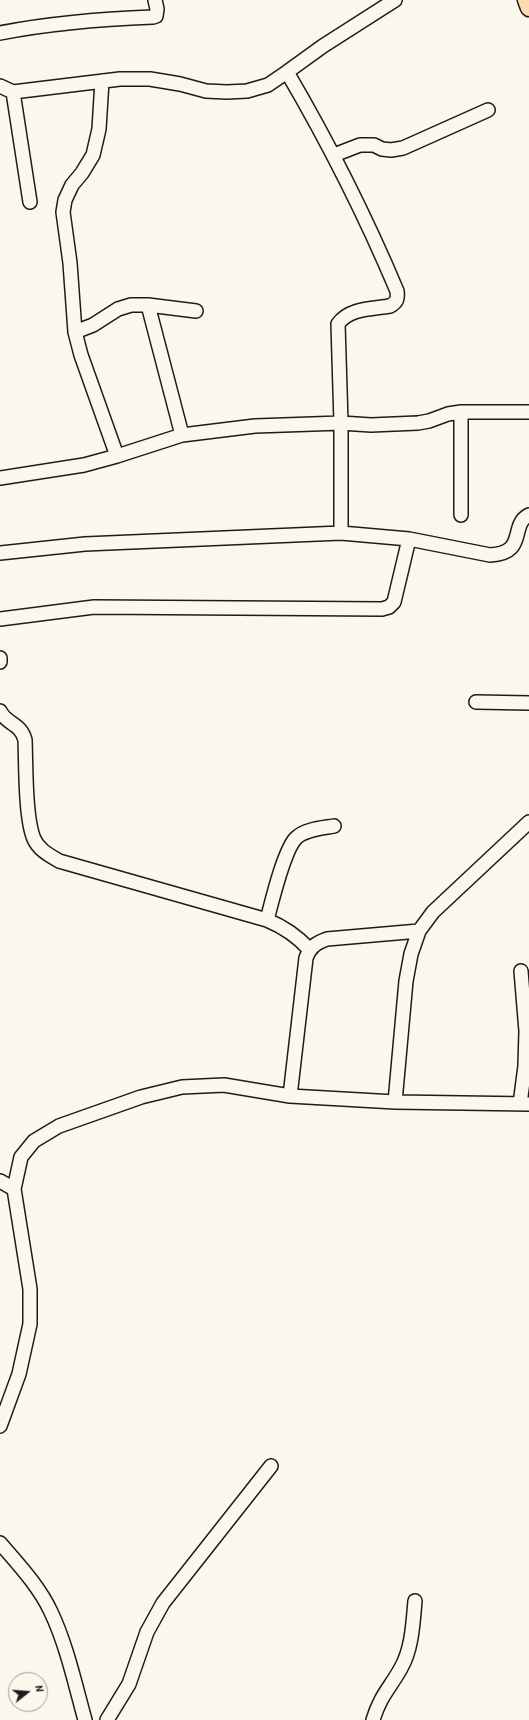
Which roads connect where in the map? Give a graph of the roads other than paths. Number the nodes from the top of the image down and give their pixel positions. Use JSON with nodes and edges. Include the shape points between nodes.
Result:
{"nodes":[{"id":1,"x":155,"y":0,"type":"edge"},
{"id":2,"x":395,"y":0,"type":"edge"},
{"id":3,"x":526,"y":0,"type":"edge"},
{"id":4,"x":529,"y":8,"type":"edge"},
{"id":5,"x":0,"y":33,"type":"edge"},
{"id":6,"x":287,"y":72,"type":"junction"},
{"id":7,"x":102,"y":81,"type":"junction"},
{"id":8,"x":0,"y":86,"type":"edge"},
{"id":9,"x":13,"y":92,"type":"junction"},
{"id":10,"x":488,"y":110,"type":"dead end"},
{"id":11,"x":334,"y":155,"type":"junction"},
{"id":12,"x":30,"y":202,"type":"dead end"},
{"id":13,"x":148,"y":304,"type":"junction"},
{"id":14,"x":196,"y":311,"type":"dead end"},
{"id":15,"x":75,"y":332,"type":"junction"},
{"id":16,"x":461,"y":412,"type":"junction"},
{"id":17,"x":529,"y":412,"type":"edge"},
{"id":18,"x":341,"y":423,"type":"junction"},
{"id":19,"x":182,"y":435,"type":"junction"},
{"id":20,"x":117,"y":456,"type":"junction"},
{"id":21,"x":0,"y":478,"type":"edge"},
{"id":22,"x":461,"y":515,"type":"dead end"},
{"id":23,"x":529,"y":515,"type":"edge"},
{"id":24,"x":341,"y":533,"type":"junction"},
{"id":25,"x":410,"y":539,"type":"junction"},
{"id":26,"x":0,"y":553,"type":"edge"},
{"id":27,"x":0,"y":619,"type":"edge"},
{"id":28,"x":0,"y":658,"type":"edge"},
{"id":29,"x":0,"y":662,"type":"edge"},
{"id":30,"x":476,"y":702,"type":"dead end"},
{"id":31,"x":529,"y":703,"type":"edge"},
{"id":32,"x":0,"y":711,"type":"edge"},
{"id":33,"x":529,"y":822,"type":"edge"},
{"id":34,"x":334,"y":826,"type":"dead end"},
{"id":35,"x":523,"y":835,"type":"edge"},
{"id":36,"x":266,"y":920,"type":"junction"},
{"id":37,"x":419,"y":931,"type":"junction"},
{"id":38,"x":309,"y":949,"type":"junction"},
{"id":39,"x":521,"y":971,"type":"dead end"},
{"id":40,"x":290,"y":1096,"type":"junction"},
{"id":41,"x":395,"y":1102,"type":"junction"},
{"id":42,"x":525,"y":1104,"type":"edge"},
{"id":43,"x":0,"y":1181,"type":"edge"},
{"id":44,"x":14,"y":1188,"type":"junction"},
{"id":45,"x":0,"y":1426,"type":"edge"},
{"id":46,"x":271,"y":1466,"type":"dead end"},
{"id":47,"x":0,"y":1543,"type":"edge"},
{"id":48,"x":415,"y":1601,"type":"dead end"},
{"id":49,"x":85,"y":1720,"type":"edge"},
{"id":50,"x":107,"y":1720,"type":"edge"},
{"id":51,"x":373,"y":1720,"type":"edge"}],
"edges":[{"from":1,"to":5,"type":"street","via":[[157,13],[153,17],[48,24]]},
{"from":2,"to":6,"type":"street"},
{"from":3,"to":4,"type":"main road"},
{"from":6,"to":7,"type":"street","via":[[268,85],[247,91],[227,92],[206,91],[150,79],[120,78]]},
{"from":6,"to":11,"type":"street"},
{"from":7,"to":9,"type":"street"},
{"from":7,"to":15,"type":"street","via":[[99,129],[93,155],[72,185],[63,212]]},
{"from":8,"to":9,"type":"street"},
{"from":9,"to":12,"type":"street"},
{"from":10,"to":11,"type":"street","via":[[403,148],[391,150],[374,145],[360,145]]},
{"from":11,"to":18,"type":"street","via":[[379,249],[398,298],[390,306],[350,313],[338,324]]},
{"from":13,"to":14,"type":"street"},
{"from":13,"to":15,"type":"street","via":[[118,309],[93,325]]},
{"from":13,"to":19,"type":"street"},
{"from":15,"to":20,"type":"street"},
{"from":16,"to":17,"type":"street"},
{"from":16,"to":18,"type":"street","via":[[418,423]]},
{"from":16,"to":22,"type":"street"},
{"from":18,"to":19,"type":"street","via":[[255,426]]},
{"from":18,"to":24,"type":"street"},
{"from":19,"to":20,"type":"street"},
{"from":20,"to":21,"type":"street","via":[[84,465]]},
{"from":23,"to":25,"type":"street","via":[[521,523],[515,543],[509,551],[500,555]]},
{"from":24,"to":25,"type":"street"},
{"from":24,"to":26,"type":"street","via":[[85,544]]},
{"from":25,"to":27,"type":"street","via":[[394,602],[382,609],[94,606]]},
{"from":28,"to":29,"type":"street"},
{"from":30,"to":31,"type":"street"},
{"from":32,"to":36,"type":"street","via":[[23,732],[29,820],[34,839],[45,853],[59,861]]},
{"from":33,"to":35,"type":"street"},
{"from":34,"to":36,"type":"street","via":[[309,831],[296,837],[288,849]]},
{"from":35,"to":37,"type":"street","via":[[433,912]]},
{"from":36,"to":38,"type":"street","via":[[289,931]]},
{"from":37,"to":38,"type":"street","via":[[327,939]]},
{"from":37,"to":41,"type":"street","via":[[406,981]]},
{"from":38,"to":40,"type":"street"},
{"from":39,"to":42,"type":"street","via":[[526,1031]]},
{"from":40,"to":41,"type":"street"},
{"from":40,"to":44,"type":"street","via":[[224,1085],[182,1088],[141,1097],[59,1126],[34,1141],[21,1157]]},
{"from":41,"to":42,"type":"street"},
{"from":43,"to":44,"type":"street"},
{"from":44,"to":45,"type":"street","via":[[30,1289],[30,1324],[19,1374]]},
{"from":46,"to":50,"type":"street","via":[[163,1602],[147,1632],[130,1684]]},
{"from":47,"to":49,"type":"street","via":[[27,1575],[51,1611],[67,1653]]},
{"from":48,"to":51,"type":"street","via":[[410,1641],[402,1668],[377,1705]]}]}
